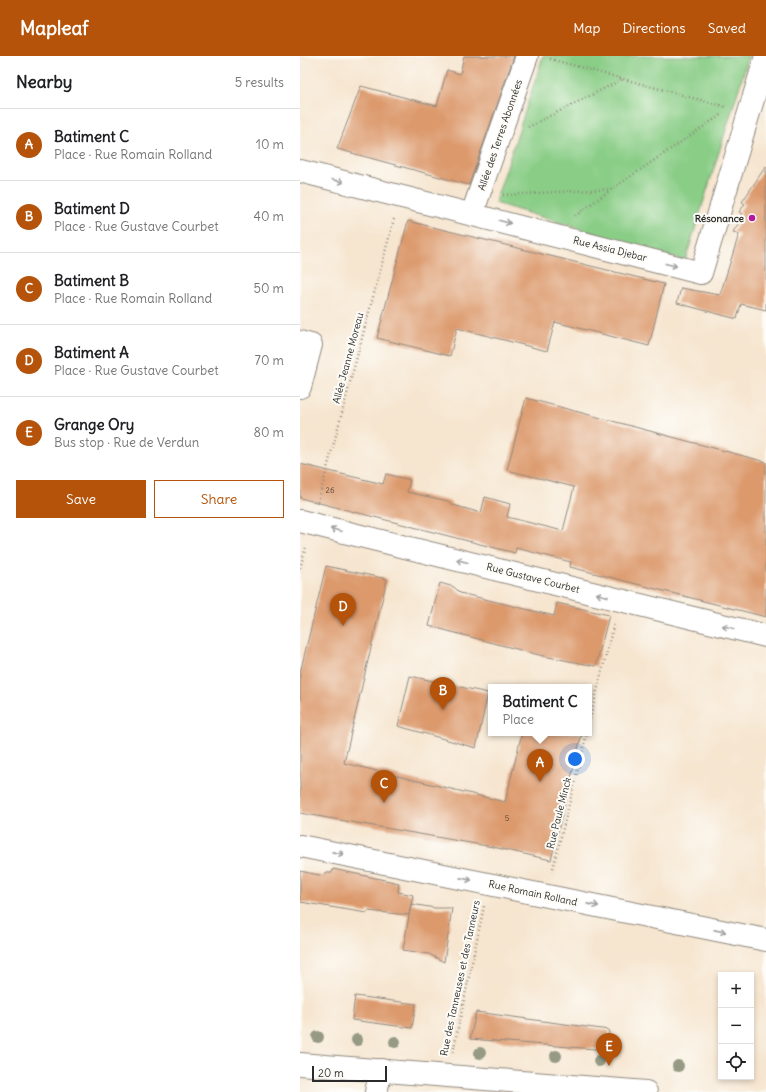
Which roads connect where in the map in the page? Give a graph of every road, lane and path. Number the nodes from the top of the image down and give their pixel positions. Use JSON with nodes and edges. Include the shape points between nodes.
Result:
{"nodes":[{"id":1,"x":766,"y":56,"type":"edge"},
{"id":2,"x":536,"y":57,"type":"edge"},
{"id":3,"x":624,"y":80,"type":"junction"},
{"id":4,"x":497,"y":143,"type":"junction"},
{"id":5,"x":300,"y":171,"type":"edge"},
{"id":6,"x":612,"y":189,"type":"junction"},
{"id":7,"x":400,"y":197,"type":"junction"},
{"id":8,"x":476,"y":205,"type":"junction"},
{"id":9,"x":575,"y":217,"type":"dead end"},
{"id":10,"x":300,"y":342,"type":"edge"},
{"id":11,"x":300,"y":387,"type":"edge"},
{"id":12,"x":306,"y":522,"type":"edge"},
{"id":13,"x":619,"y":599,"type":"junction"},
{"id":14,"x":766,"y":636,"type":"edge"},
{"id":15,"x":592,"y":711,"type":"edge"},
{"id":16,"x":586,"y":736,"type":"edge"},
{"id":17,"x":300,"y":846,"type":"edge"},
{"id":18,"x":488,"y":884,"type":"junction"},
{"id":19,"x":547,"y":896,"type":"junction"},
{"id":20,"x":766,"y":940,"type":"edge"},
{"id":21,"x":300,"y":1064,"type":"edge"},
{"id":22,"x":381,"y":1070,"type":"junction"},
{"id":23,"x":448,"y":1076,"type":"junction"},
{"id":24,"x":376,"y":1092,"type":"edge"},
{"id":25,"x":646,"y":1092,"type":"edge"}],
"edges":[{"from":8,"to":1,"type":"street","name":"Rue Assia Djebar","one_way":true,"via":[[700,273]]},
{"from":2,"to":3,"type":"path"},
{"from":2,"to":4,"type":"street","name":"Allée des Terres Abonnées"},
{"from":3,"to":4,"type":"path"},
{"from":3,"to":6,"type":"path","via":[[727,107],[721,116]]},
{"from":4,"to":8,"type":"street","name":"Allée des Terres Abonnées"},
{"from":5,"to":7,"type":"street","name":"Rue Assia Djebar","one_way":true},
{"from":6,"to":8,"type":"path"},
{"from":6,"to":9,"type":"path"},
{"from":7,"to":8,"type":"street","name":"Rue Assia Djebar"},
{"from":7,"to":12,"type":"path","name":"Allée Jeanne Moreau"},
{"from":10,"to":11,"type":"street","via":[[311,345]]},
{"from":13,"to":12,"type":"street","name":"Rue Gustave Courbet","one_way":true},
{"from":14,"to":13,"type":"street","name":"Rue Gustave Courbet","one_way":true},
{"from":13,"to":15,"type":"path"},
{"from":16,"to":19,"type":"path","name":"Rue Paule Minck"},
{"from":17,"to":18,"type":"street","name":"Rue Romain Rolland","one_way":true},
{"from":18,"to":19,"type":"street","name":"Rue Romain Rolland"},
{"from":18,"to":23,"type":"path","name":"Rue des Tanneuses et des Tanneurs"},
{"from":19,"to":20,"type":"street","name":"Rue Romain Rolland","one_way":true},
{"from":21,"to":22,"type":"street"},
{"from":22,"to":23,"type":"street"},
{"from":22,"to":24,"type":"street"},
{"from":23,"to":25,"type":"street"}]}
